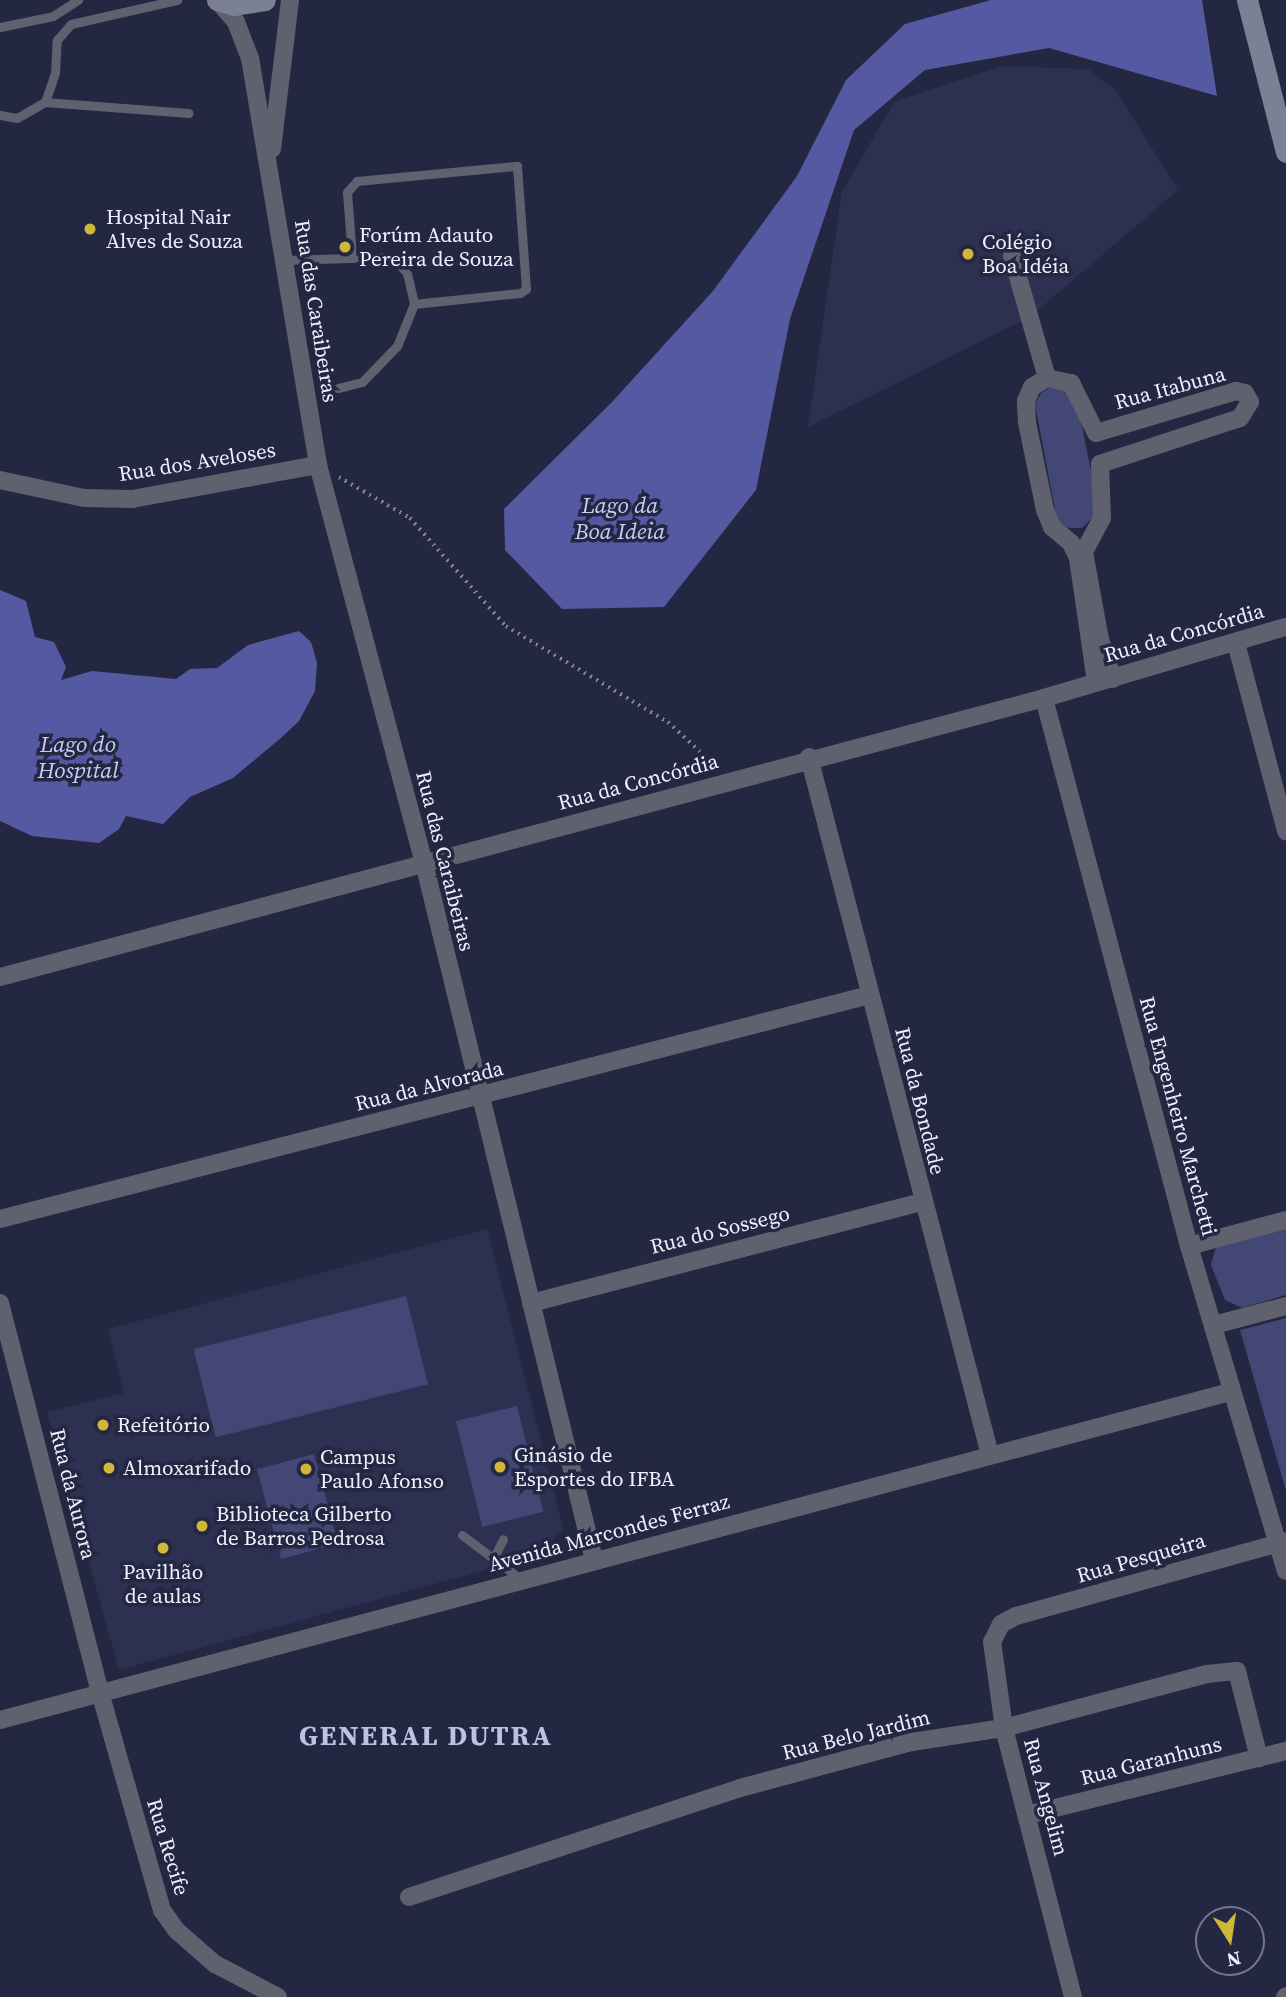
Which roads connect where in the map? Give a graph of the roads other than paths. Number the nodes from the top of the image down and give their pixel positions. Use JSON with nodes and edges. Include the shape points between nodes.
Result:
{"nodes":[{"id":1,"x":78,"y":0,"type":"edge"},
{"id":2,"x":177,"y":0,"type":"edge"},
{"id":3,"x":217,"y":0,"type":"edge"},
{"id":4,"x":265,"y":0,"type":"edge"},
{"id":5,"x":290,"y":0,"type":"edge"},
{"id":6,"x":1247,"y":0,"type":"edge"},
{"id":7,"x":0,"y":27,"type":"edge"},
{"id":8,"x":45,"y":102,"type":"junction"},
{"id":9,"x":189,"y":113,"type":"dead end"},
{"id":10,"x":0,"y":115,"type":"edge"},
{"id":11,"x":1286,"y":152,"type":"edge"},
{"id":12,"x":269,"y":170,"type":"junction"},
{"id":13,"x":1012,"y":256,"type":"dead end"},
{"id":14,"x":352,"y":257,"type":"junction"},
{"id":15,"x":284,"y":260,"type":"junction"},
{"id":16,"x":414,"y":304,"type":"junction"},
{"id":17,"x":1047,"y":378,"type":"junction"},
{"id":18,"x":338,"y":388,"type":"dead end"},
{"id":19,"x":318,"y":465,"type":"junction"},
{"id":20,"x":0,"y":480,"type":"edge"},
{"id":21,"x":1286,"y":627,"type":"edge"},
{"id":22,"x":1236,"y":643,"type":"junction"},
{"id":23,"x":1105,"y":680,"type":"junction"},
{"id":24,"x":1044,"y":698,"type":"junction"},
{"id":25,"x":809,"y":757,"type":"junction"},
{"id":26,"x":1286,"y":831,"type":"edge"},
{"id":27,"x":424,"y":863,"type":"junction"},
{"id":28,"x":0,"y":977,"type":"edge"},
{"id":29,"x":869,"y":995,"type":"junction"},
{"id":30,"x":479,"y":1096,"type":"junction"},
{"id":31,"x":922,"y":1202,"type":"junction"},
{"id":32,"x":0,"y":1219,"type":"edge"},
{"id":33,"x":1286,"y":1220,"type":"edge"},
{"id":34,"x":1189,"y":1246,"type":"junction"},
{"id":35,"x":0,"y":1303,"type":"edge"},
{"id":36,"x":531,"y":1303,"type":"junction"},
{"id":37,"x":1286,"y":1306,"type":"edge"},
{"id":38,"x":1214,"y":1325,"type":"junction"},
{"id":39,"x":1230,"y":1392,"type":"junction"},
{"id":40,"x":990,"y":1455,"type":"junction"},
{"id":41,"x":462,"y":1535,"type":"dead end"},
{"id":42,"x":503,"y":1539,"type":"dead end"},
{"id":43,"x":1282,"y":1542,"type":"edge"},
{"id":44,"x":494,"y":1557,"type":"junction"},
{"id":45,"x":594,"y":1560,"type":"junction"},
{"id":46,"x":1286,"y":1571,"type":"edge"},
{"id":47,"x":522,"y":1580,"type":"junction"},
{"id":48,"x":1016,"y":1616,"type":"joint"},
{"id":49,"x":101,"y":1696,"type":"junction"},
{"id":50,"x":0,"y":1720,"type":"edge"},
{"id":51,"x":1004,"y":1728,"type":"junction"},
{"id":52,"x":1286,"y":1751,"type":"edge"},
{"id":53,"x":1259,"y":1758,"type":"junction"},
{"id":54,"x":1027,"y":1815,"type":"junction"},
{"id":55,"x":409,"y":1897,"type":"dead end"},
{"id":56,"x":278,"y":1997,"type":"edge"},
{"id":57,"x":1073,"y":1997,"type":"edge"}],
"edges":[{"from":1,"to":7,"type":"lane","via":[[52,16]]},
{"from":2,"to":8,"type":"lane","via":[[96,15],[60,32],[55,73]]},
{"from":3,"to":4,"type":"street","via":[[234,5]]},
{"from":3,"to":12,"type":"street","name":"Rua das Caraibeiras","via":[[236,22],[250,58]]},
{"from":5,"to":12,"type":"street"},
{"from":6,"to":11,"type":"street"},
{"from":8,"to":9,"type":"lane"},
{"from":8,"to":10,"type":"lane","via":[[18,118]]},
{"from":12,"to":15,"type":"street","name":"Rua das Caraibeiras"},
{"from":13,"to":17,"type":"street"},
{"from":14,"to":15,"type":"lane"},
{"from":14,"to":16,"type":"lane","via":[[382,257],[399,264],[410,281]]},
{"from":14,"to":16,"type":"lane","via":[[348,192],[357,181],[517,166],[526,289]]},
{"from":15,"to":19,"type":"street","name":"Rua das Caraibeiras"},
{"from":16,"to":18,"type":"lane","via":[[397,346],[378,370],[362,382]]},
{"from":17,"to":23,"type":"street","via":[[1032,387],[1026,401],[1027,422],[1045,510],[1052,527],[1071,543],[1078,558]]},
{"from":17,"to":23,"type":"street","name":"Rua Itabuna","via":[[1071,383],[1096,433],[1236,391],[1245,393],[1250,402],[1240,418],[1100,464],[1102,518],[1084,552]]},
{"from":19,"to":20,"type":"street","name":"Rua dos Aveloses","via":[[132,499],[84,498]]},
{"from":19,"to":27,"type":"street","name":"Rua das Caraibeiras"},
{"from":21,"to":22,"type":"street","name":"Rua da Concórdia"},
{"from":22,"to":23,"type":"street","name":"Rua da Concórdia"},
{"from":22,"to":26,"type":"street"},
{"from":23,"to":24,"type":"street","name":"Rua da Concórdia"},
{"from":24,"to":25,"type":"street","name":"Rua da Concórdia"},
{"from":24,"to":34,"type":"street","name":"Rua Engenheiro Marchetti"},
{"from":25,"to":27,"type":"street","name":"Rua da Concórdia"},
{"from":25,"to":29,"type":"street","name":"Rua da Bondade"},
{"from":27,"to":28,"type":"street","name":"Rua da Concórdia"},
{"from":27,"to":30,"type":"street","name":"Rua das Caraibeiras"},
{"from":29,"to":30,"type":"street","name":"Rua da Alvorada"},
{"from":29,"to":31,"type":"street","name":"Rua da Bondade"},
{"from":30,"to":32,"type":"street","name":"Rua da Alvorada"},
{"from":30,"to":36,"type":"street","name":"Rua das Caraibeiras"},
{"from":31,"to":36,"type":"street","name":"Rua do Sossego"},
{"from":31,"to":40,"type":"street","name":"Rua da Bondade"},
{"from":33,"to":34,"type":"street"},
{"from":34,"to":38,"type":"street","name":"Rua Engenheiro Marchetti"},
{"from":35,"to":49,"type":"street","name":"Rua da Aurora"},
{"from":36,"to":45,"type":"street","name":"Rua das Caraibeiras"},
{"from":37,"to":38,"type":"street"},
{"from":38,"to":39,"type":"street","name":"Rua Engenheiro Marchetti"},
{"from":39,"to":40,"type":"street","name":"Avenida Marcondes Ferraz"},
{"from":39,"to":43,"type":"street","name":"Rua Engenheiro Marchetti"},
{"from":40,"to":45,"type":"street","name":"Avenida Marcondes Ferraz"},
{"from":41,"to":44,"type":"lane"},
{"from":42,"to":44,"type":"lane"},
{"from":43,"to":46,"type":"street","name":"Rua Engenheiro Marchetti"},
{"from":43,"to":48,"type":"street","name":"Rua Pesqueira"},
{"from":44,"to":47,"type":"lane"},
{"from":45,"to":47,"type":"street","name":"Avenida Marcondes Ferraz"},
{"from":47,"to":49,"type":"street","name":"Avenida Marcondes Ferraz"},
{"from":48,"to":51,"type":"street","name":"Rua Angelim","via":[[1000,1624],[992,1642]]},
{"from":49,"to":50,"type":"street","name":"Avenida Marcondes Ferraz"},
{"from":49,"to":56,"type":"street","name":"Rua Recife","via":[[162,1910],[176,1930],[215,1964]]},
{"from":51,"to":53,"type":"street","name":"Rua Belo Jardim","via":[[1207,1674],[1237,1671]]},
{"from":51,"to":54,"type":"street","name":"Rua Angelim"},
{"from":51,"to":55,"type":"street","name":"Rua Belo Jardim","via":[[912,1742],[740,1788]]},
{"from":52,"to":53,"type":"street","name":"Rua Garanhuns"},
{"from":53,"to":54,"type":"street","name":"Rua Garanhuns"},
{"from":54,"to":57,"type":"street","name":"Rua Angelim"}]}
